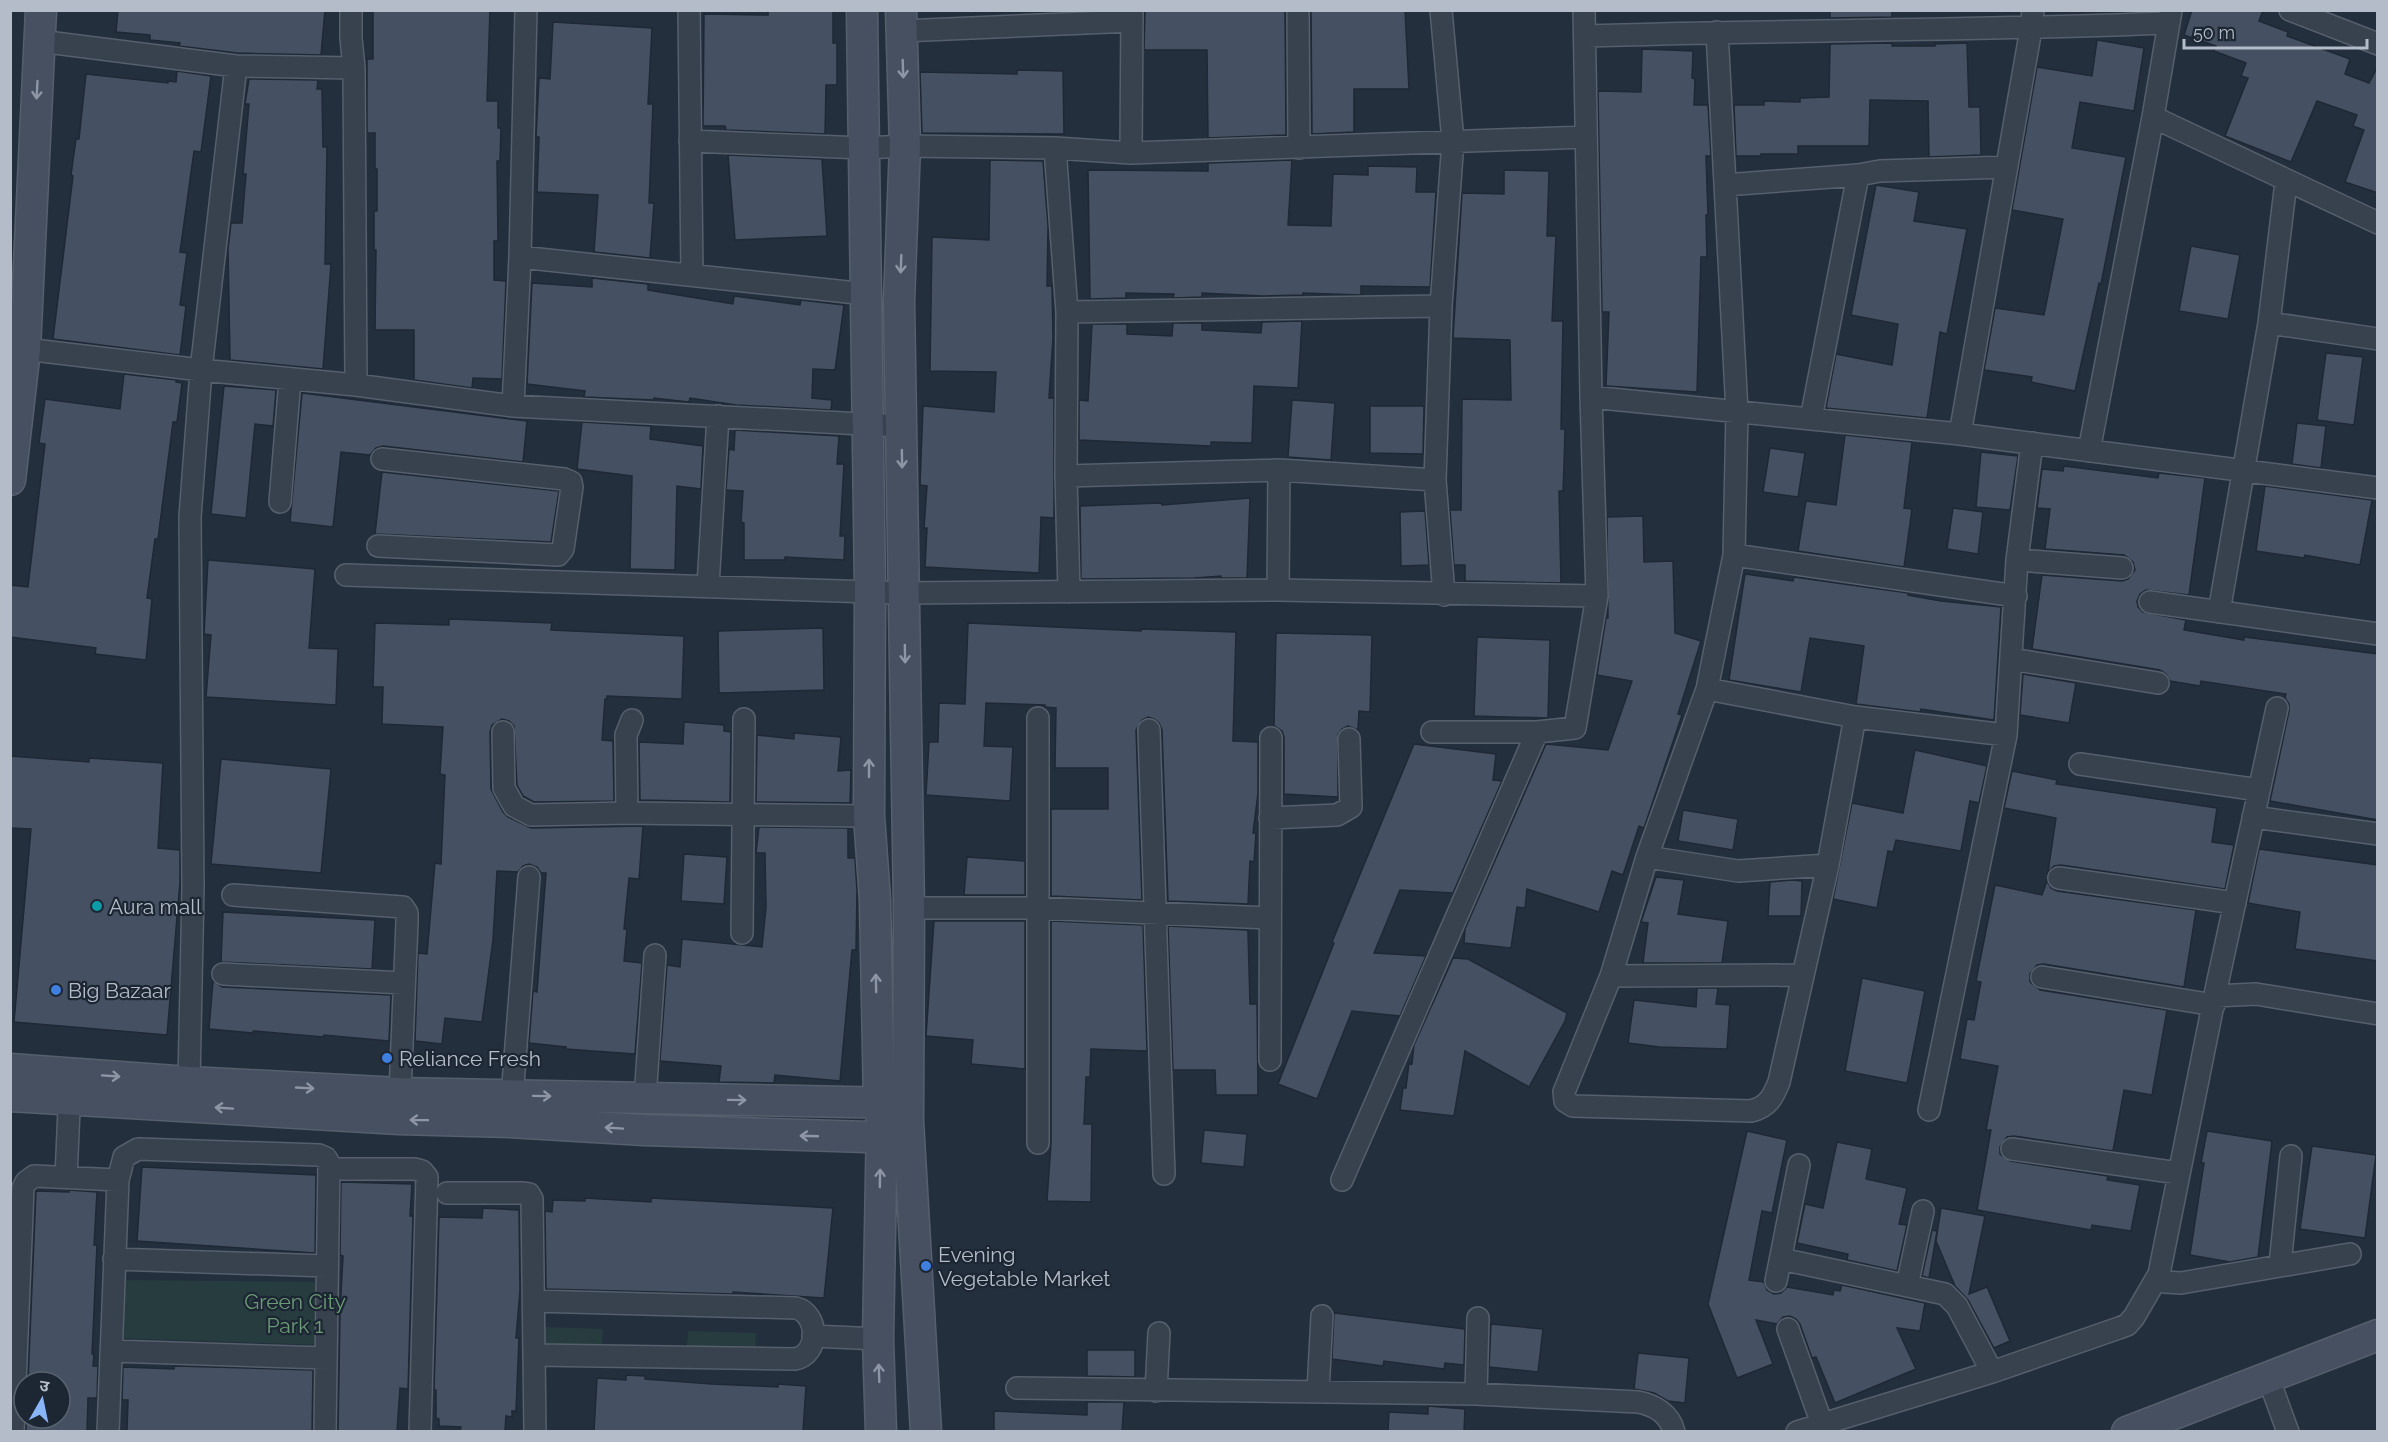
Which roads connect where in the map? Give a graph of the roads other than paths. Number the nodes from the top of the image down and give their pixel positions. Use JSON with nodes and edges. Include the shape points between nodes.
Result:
{"nodes":[{"id":1,"x":40,"y":10,"type":"edge"},
{"id":2,"x":351,"y":10,"type":"edge"},
{"id":3,"x":526,"y":10,"type":"edge"},
{"id":4,"x":689,"y":10,"type":"edge"},
{"id":5,"x":862,"y":10,"type":"edge"},
{"id":6,"x":1298,"y":10,"type":"edge"},
{"id":7,"x":1441,"y":10,"type":"edge"},
{"id":8,"x":1584,"y":10,"type":"edge"},
{"id":9,"x":2290,"y":10,"type":"edge"},
{"id":10,"x":1132,"y":16,"type":"edge"},
{"id":11,"x":2169,"y":17,"type":"edge"},
{"id":12,"x":2032,"y":20,"type":"edge"},
{"id":13,"x":901,"y":21,"type":"edge"},
{"id":14,"x":1717,"y":32,"type":"junction"},
{"id":15,"x":1585,"y":36,"type":"junction"},
{"id":16,"x":39,"y":40,"type":"junction"},
{"id":17,"x":2378,"y":44,"type":"edge"},
{"id":18,"x":236,"y":66,"type":"junction"},
{"id":19,"x":354,"y":68,"type":"junction"},
{"id":20,"x":2153,"y":117,"type":"junction"},
{"id":21,"x":1586,"y":137,"type":"junction"},
{"id":22,"x":690,"y":141,"type":"junction"},
{"id":23,"x":1453,"y":141,"type":"junction"},
{"id":24,"x":22,"y":144,"type":"edge"},
{"id":25,"x":905,"y":146,"type":"junction"},
{"id":26,"x":864,"y":148,"type":"junction"},
{"id":27,"x":1055,"y":148,"type":"junction"},
{"id":28,"x":1299,"y":148,"type":"junction"},
{"id":29,"x":1131,"y":153,"type":"junction"},
{"id":30,"x":2007,"y":167,"type":"junction"},
{"id":31,"x":1858,"y":175,"type":"junction"},
{"id":32,"x":2286,"y":182,"type":"junction"},
{"id":33,"x":1725,"y":185,"type":"junction"},
{"id":34,"x":2378,"y":223,"type":"edge"},
{"id":35,"x":520,"y":257,"type":"junction"},
{"id":36,"x":692,"y":275,"type":"junction"},
{"id":37,"x":866,"y":294,"type":"junction"},
{"id":38,"x":19,"y":301,"type":"edge"},
{"id":39,"x":1441,"y":306,"type":"junction"},
{"id":40,"x":1067,"y":312,"type":"junction"},
{"id":41,"x":2269,"y":323,"type":"junction"},
{"id":42,"x":2378,"y":339,"type":"edge"},
{"id":43,"x":26,"y":349,"type":"junction"},
{"id":44,"x":201,"y":370,"type":"junction"},
{"id":45,"x":290,"y":379,"type":"junction"},
{"id":46,"x":356,"y":384,"type":"junction"},
{"id":47,"x":1591,"y":397,"type":"junction"},
{"id":48,"x":513,"y":406,"type":"junction"},
{"id":49,"x":1737,"y":412,"type":"junction"},
{"id":50,"x":718,"y":416,"type":"junction"},
{"id":51,"x":1811,"y":419,"type":"junction"},
{"id":52,"x":867,"y":426,"type":"junction"},
{"id":53,"x":901,"y":426,"type":"junction"},
{"id":54,"x":1960,"y":434,"type":"junction"},
{"id":55,"x":2032,"y":444,"type":"junction"},
{"id":56,"x":2089,"y":451,"type":"junction"},
{"id":57,"x":382,"y":459,"type":"dead end"},
{"id":58,"x":1279,"y":470,"type":"junction"},
{"id":59,"x":2243,"y":470,"type":"junction"},
{"id":60,"x":1066,"y":476,"type":"junction"},
{"id":61,"x":10,"y":480,"type":"edge"},
{"id":62,"x":1435,"y":480,"type":"junction"},
{"id":63,"x":2378,"y":488,"type":"edge"},
{"id":64,"x":280,"y":502,"type":"dead end"},
{"id":65,"x":378,"y":546,"type":"dead end"},
{"id":66,"x":470,"y":551,"type":"junction"},
{"id":67,"x":1734,"y":555,"type":"junction"},
{"id":68,"x":2017,"y":560,"type":"junction"},
{"id":69,"x":2122,"y":568,"type":"dead end"},
{"id":70,"x":345,"y":575,"type":"dead end"},
{"id":71,"x":468,"y":579,"type":"junction"},
{"id":72,"x":708,"y":586,"type":"junction"},
{"id":73,"x":1278,"y":590,"type":"junction"},
{"id":74,"x":870,"y":591,"type":"junction"},
{"id":75,"x":1069,"y":592,"type":"junction"},
{"id":76,"x":903,"y":593,"type":"junction"},
{"id":77,"x":1444,"y":595,"type":"junction"},
{"id":78,"x":1597,"y":596,"type":"junction"},
{"id":79,"x":2016,"y":596,"type":"junction"},
{"id":80,"x":2150,"y":602,"type":"dead end"},
{"id":81,"x":2219,"y":612,"type":"junction"},
{"id":82,"x":2378,"y":634,"type":"edge"},
{"id":83,"x":2011,"y":659,"type":"junction"},
{"id":84,"x":2158,"y":683,"type":"dead end"},
{"id":85,"x":1707,"y":690,"type":"junction"},
{"id":86,"x":2277,"y":708,"type":"dead end"},
{"id":87,"x":1855,"y":717,"type":"junction"},
{"id":88,"x":1038,"y":718,"type":"dead end"},
{"id":89,"x":744,"y":719,"type":"dead end"},
{"id":90,"x":632,"y":720,"type":"dead end"},
{"id":91,"x":1149,"y":730,"type":"dead end"},
{"id":92,"x":503,"y":732,"type":"dead end"},
{"id":93,"x":1432,"y":732,"type":"dead end"},
{"id":94,"x":1537,"y":732,"type":"junction"},
{"id":95,"x":2006,"y":735,"type":"junction"},
{"id":96,"x":1271,"y":738,"type":"dead end"},
{"id":97,"x":1349,"y":739,"type":"dead end"},
{"id":98,"x":2080,"y":764,"type":"dead end"},
{"id":99,"x":2259,"y":790,"type":"junction"},
{"id":100,"x":627,"y":813,"type":"junction"},
{"id":101,"x":743,"y":815,"type":"junction"},
{"id":102,"x":869,"y":816,"type":"junction"},
{"id":103,"x":2253,"y":818,"type":"junction"},
{"id":104,"x":1270,"y":819,"type":"junction"},
{"id":105,"x":2378,"y":834,"type":"edge"},
{"id":106,"x":1647,"y":857,"type":"junction"},
{"id":107,"x":1828,"y":865,"type":"junction"},
{"id":108,"x":529,"y":877,"type":"dead end"},
{"id":109,"x":2060,"y":878,"type":"dead end"},
{"id":110,"x":233,"y":894,"type":"dead end"},
{"id":111,"x":2235,"y":903,"type":"junction"},
{"id":112,"x":909,"y":908,"type":"junction"},
{"id":113,"x":1036,"y":908,"type":"junction"},
{"id":114,"x":1155,"y":913,"type":"junction"},
{"id":115,"x":1269,"y":918,"type":"junction"},
{"id":116,"x":742,"y":933,"type":"dead end"},
{"id":117,"x":655,"y":955,"type":"dead end"},
{"id":118,"x":223,"y":974,"type":"dead end"},
{"id":119,"x":1803,"y":975,"type":"junction"},
{"id":120,"x":1611,"y":976,"type":"junction"},
{"id":121,"x":2042,"y":977,"type":"dead end"},
{"id":122,"x":404,"y":983,"type":"junction"},
{"id":123,"x":2214,"y":1000,"type":"junction"},
{"id":124,"x":2378,"y":1014,"type":"edge"},
{"id":125,"x":1270,"y":1060,"type":"dead end"},
{"id":126,"x":10,"y":1069,"type":"edge"},
{"id":127,"x":189,"y":1082,"type":"junction"},
{"id":128,"x":70,"y":1086,"type":"junction"},
{"id":129,"x":400,"y":1093,"type":"junction"},
{"id":130,"x":10,"y":1096,"type":"edge"},
{"id":131,"x":645,"y":1098,"type":"junction"},
{"id":132,"x":879,"y":1103,"type":"junction"},
{"id":133,"x":908,"y":1104,"type":"junction"},
{"id":134,"x":511,"y":1108,"type":"junction"},
{"id":135,"x":1929,"y":1110,"type":"dead end"},
{"id":136,"x":895,"y":1138,"type":"junction"},
{"id":137,"x":1038,"y":1143,"type":"dead end"},
{"id":138,"x":2012,"y":1149,"type":"dead end"},
{"id":139,"x":2291,"y":1156,"type":"dead end"},
{"id":140,"x":1799,"y":1165,"type":"dead end"},
{"id":141,"x":329,"y":1168,"type":"junction"},
{"id":142,"x":2178,"y":1173,"type":"junction"},
{"id":143,"x":1164,"y":1174,"type":"dead end"},
{"id":144,"x":66,"y":1177,"type":"junction"},
{"id":145,"x":118,"y":1180,"type":"junction"},
{"id":146,"x":1342,"y":1180,"type":"dead end"},
{"id":147,"x":447,"y":1192,"type":"dead end"},
{"id":148,"x":1923,"y":1211,"type":"dead end"},
{"id":149,"x":2350,"y":1254,"type":"dead end"},
{"id":150,"x":114,"y":1259,"type":"junction"},
{"id":151,"x":1781,"y":1259,"type":"junction"},
{"id":152,"x":2280,"y":1265,"type":"junction"},
{"id":153,"x":327,"y":1266,"type":"junction"},
{"id":154,"x":2159,"y":1274,"type":"junction"},
{"id":155,"x":1776,"y":1281,"type":"dead end"},
{"id":156,"x":1907,"y":1286,"type":"junction"},
{"id":157,"x":534,"y":1302,"type":"junction"},
{"id":158,"x":1322,"y":1316,"type":"dead end"},
{"id":159,"x":1478,"y":1318,"type":"dead end"},
{"id":160,"x":14,"y":1323,"type":"edge"},
{"id":161,"x":1788,"y":1329,"type":"dead end"},
{"id":162,"x":1159,"y":1333,"type":"dead end"},
{"id":163,"x":2378,"y":1335,"type":"edge"},
{"id":164,"x":813,"y":1336,"type":"junction"},
{"id":165,"x":878,"y":1340,"type":"junction"},
{"id":166,"x":112,"y":1351,"type":"junction"},
{"id":167,"x":535,"y":1355,"type":"junction"},
{"id":168,"x":326,"y":1358,"type":"junction"},
{"id":169,"x":1992,"y":1372,"type":"junction"},
{"id":170,"x":2268,"y":1377,"type":"junction"},
{"id":171,"x":1017,"y":1388,"type":"dead end"},
{"id":172,"x":1156,"y":1390,"type":"junction"},
{"id":173,"x":1318,"y":1392,"type":"junction"},
{"id":174,"x":1476,"y":1394,"type":"junction"},
{"id":175,"x":1822,"y":1424,"type":"junction"},
{"id":176,"x":2137,"y":1429,"type":"edge"},
{"id":177,"x":13,"y":1431,"type":"edge"},
{"id":178,"x":108,"y":1431,"type":"edge"},
{"id":179,"x":325,"y":1431,"type":"edge"},
{"id":180,"x":420,"y":1431,"type":"edge"},
{"id":181,"x":535,"y":1431,"type":"edge"},
{"id":182,"x":881,"y":1431,"type":"edge"},
{"id":183,"x":926,"y":1431,"type":"edge"},
{"id":184,"x":1674,"y":1431,"type":"edge"},
{"id":185,"x":1797,"y":1431,"type":"edge"},
{"id":186,"x":2288,"y":1431,"type":"edge"}],
"edges":[{"from":1,"to":16,"type":"street"},
{"from":2,"to":19,"type":"street"},
{"from":3,"to":35,"type":"street"},
{"from":4,"to":22,"type":"street"},
{"from":5,"to":26,"type":"street"},
{"from":6,"to":28,"type":"street"},
{"from":7,"to":23,"type":"street"},
{"from":8,"to":15,"type":"street"},
{"from":9,"to":17,"type":"street"},
{"from":10,"to":13,"type":"street"},
{"from":10,"to":29,"type":"street"},
{"from":11,"to":12,"type":"street"},
{"from":11,"to":20,"type":"street"},
{"from":12,"to":14,"type":"street"},
{"from":12,"to":30,"type":"street"},
{"from":13,"to":25,"type":"street","one_way":true},
{"from":14,"to":15,"type":"street"},
{"from":14,"to":33,"type":"street"},
{"from":15,"to":21,"type":"street"},
{"from":16,"to":18,"type":"street"},
{"from":16,"to":24,"type":"street","one_way":true},
{"from":18,"to":19,"type":"street"},
{"from":18,"to":44,"type":"street"},
{"from":19,"to":46,"type":"street"},
{"from":20,"to":32,"type":"street"},
{"from":20,"to":56,"type":"street"},
{"from":21,"to":23,"type":"street"},
{"from":21,"to":47,"type":"street"},
{"from":22,"to":26,"type":"street"},
{"from":22,"to":36,"type":"street"},
{"from":23,"to":28,"type":"street"},
{"from":23,"to":39,"type":"street"},
{"from":24,"to":38,"type":"street"},
{"from":25,"to":26,"type":"street"},
{"from":25,"to":27,"type":"street"},
{"from":25,"to":53,"type":"street","one_way":true,"via":[[899,301]]},
{"from":26,"to":37,"type":"street"},
{"from":27,"to":29,"type":"street"},
{"from":27,"to":40,"type":"street"},
{"from":28,"to":29,"type":"street"},
{"from":30,"to":31,"type":"street"},
{"from":30,"to":54,"type":"street"},
{"from":31,"to":33,"type":"street"},
{"from":31,"to":51,"type":"street"},
{"from":32,"to":34,"type":"street"},
{"from":32,"to":41,"type":"street"},
{"from":33,"to":49,"type":"street"},
{"from":35,"to":36,"type":"street"},
{"from":35,"to":48,"type":"street"},
{"from":36,"to":37,"type":"street"},
{"from":37,"to":52,"type":"street"},
{"from":38,"to":43,"type":"street"},
{"from":39,"to":40,"type":"street"},
{"from":39,"to":62,"type":"street"},
{"from":40,"to":60,"type":"street"},
{"from":41,"to":42,"type":"street"},
{"from":41,"to":59,"type":"street"},
{"from":43,"to":44,"type":"street"},
{"from":43,"to":61,"type":"street"},
{"from":44,"to":45,"type":"street"},
{"from":44,"to":127,"type":"street","via":[[190,517],[193,888]]},
{"from":45,"to":46,"type":"street"},
{"from":45,"to":64,"type":"street"},
{"from":46,"to":48,"type":"street"},
{"from":47,"to":49,"type":"street"},
{"from":47,"to":78,"type":"street"},
{"from":48,"to":50,"type":"street"},
{"from":49,"to":51,"type":"street"},
{"from":49,"to":67,"type":"street"},
{"from":50,"to":52,"type":"street"},
{"from":50,"to":72,"type":"street"},
{"from":51,"to":54,"type":"street"},
{"from":52,"to":53,"type":"street"},
{"from":52,"to":74,"type":"street"},
{"from":53,"to":76,"type":"street","one_way":true},
{"from":54,"to":55,"type":"street"},
{"from":55,"to":56,"type":"street"},
{"from":55,"to":68,"type":"street"},
{"from":56,"to":59,"type":"street"},
{"from":57,"to":66,"type":"street","via":[[571,482],[561,553],[555,556]]},
{"from":58,"to":60,"type":"street"},
{"from":58,"to":62,"type":"street"},
{"from":58,"to":73,"type":"street"},
{"from":59,"to":63,"type":"street"},
{"from":59,"to":81,"type":"street"},
{"from":60,"to":75,"type":"street"},
{"from":62,"to":77,"type":"street"},
{"from":65,"to":66,"type":"street"},
{"from":66,"to":71,"type":"street"},
{"from":67,"to":79,"type":"street"},
{"from":67,"to":85,"type":"street"},
{"from":68,"to":69,"type":"street"},
{"from":68,"to":79,"type":"street"},
{"from":70,"to":71,"type":"street"},
{"from":71,"to":72,"type":"street"},
{"from":72,"to":74,"type":"street"},
{"from":73,"to":75,"type":"street"},
{"from":73,"to":77,"type":"street"},
{"from":74,"to":76,"type":"street"},
{"from":102,"to":74,"type":"street","one_way":true},
{"from":75,"to":76,"type":"street"},
{"from":76,"to":112,"type":"street","one_way":true},
{"from":77,"to":78,"type":"street"},
{"from":78,"to":94,"type":"street","via":[[1575,728]]},
{"from":79,"to":83,"type":"street"},
{"from":80,"to":81,"type":"street"},
{"from":81,"to":82,"type":"street"},
{"from":83,"to":84,"type":"street"},
{"from":83,"to":95,"type":"street"},
{"from":85,"to":87,"type":"street"},
{"from":85,"to":106,"type":"street"},
{"from":86,"to":99,"type":"street"},
{"from":87,"to":95,"type":"street"},
{"from":87,"to":107,"type":"street"},
{"from":88,"to":113,"type":"street"},
{"from":89,"to":101,"type":"street"},
{"from":90,"to":100,"type":"street","via":[[626,735]]},
{"from":91,"to":114,"type":"street"},
{"from":92,"to":100,"type":"street","via":[[504,788],[514,806],[531,815]]},
{"from":93,"to":94,"type":"street"},
{"from":94,"to":146,"type":"street"},
{"from":95,"to":135,"type":"street"},
{"from":96,"to":104,"type":"street"},
{"from":97,"to":104,"type":"street","via":[[1351,807],[1337,815]]},
{"from":98,"to":99,"type":"street"},
{"from":99,"to":103,"type":"street"},
{"from":100,"to":101,"type":"street"},
{"from":101,"to":102,"type":"street"},
{"from":101,"to":116,"type":"street"},
{"from":132,"to":102,"type":"street","one_way":true},
{"from":103,"to":105,"type":"street"},
{"from":103,"to":111,"type":"street"},
{"from":104,"to":115,"type":"street"},
{"from":106,"to":107,"type":"street","via":[[1738,870]]},
{"from":106,"to":120,"type":"street"},
{"from":107,"to":119,"type":"street"},
{"from":108,"to":134,"type":"street"},
{"from":109,"to":111,"type":"street"},
{"from":110,"to":122,"type":"street","via":[[403,907]]},
{"from":111,"to":123,"type":"street"},
{"from":112,"to":113,"type":"street"},
{"from":112,"to":133,"type":"street"},
{"from":113,"to":114,"type":"street"},
{"from":113,"to":137,"type":"street"},
{"from":114,"to":115,"type":"street"},
{"from":114,"to":143,"type":"street"},
{"from":115,"to":125,"type":"street"},
{"from":117,"to":131,"type":"street"},
{"from":118,"to":122,"type":"street"},
{"from":119,"to":120,"type":"street"},
{"from":119,"to":120,"type":"street","via":[[1779,1082],[1772,1100],[1762,1109],[1751,1111],[1573,1106],[1565,1101],[1567,1085]]},
{"from":121,"to":123,"type":"street"},
{"from":122,"to":129,"type":"street"},
{"from":123,"to":124,"type":"street","via":[[2256,994]]},
{"from":123,"to":142,"type":"street"},
{"from":126,"to":128,"type":"street"},
{"from":128,"to":127,"type":"street","one_way":true},
{"from":127,"to":129,"type":"street","one_way":true},
{"from":128,"to":130,"type":"street"},
{"from":134,"to":128,"type":"street","one_way":true,"via":[[399,1119]]},
{"from":128,"to":144,"type":"street"},
{"from":129,"to":134,"type":"street"},
{"from":131,"to":132,"type":"street","one_way":true},
{"from":134,"to":131,"type":"street","one_way":true},
{"from":132,"to":133,"type":"street"},
{"from":132,"to":136,"type":"street","via":[[882,1122]]},
{"from":133,"to":136,"type":"street"},
{"from":136,"to":134,"type":"street","one_way":true,"via":[[644,1130]]},
{"from":165,"to":136,"type":"street","one_way":true},
{"from":136,"to":183,"type":"street"},
{"from":138,"to":142,"type":"street"},
{"from":139,"to":152,"type":"street"},
{"from":140,"to":151,"type":"street"},
{"from":141,"to":145,"type":"street","via":[[326,1158],[319,1155],[138,1149],[124,1157]]},
{"from":141,"to":153,"type":"street"},
{"from":141,"to":180,"type":"street","via":[[415,1168],[427,1178]]},
{"from":142,"to":154,"type":"street"},
{"from":144,"to":145,"type":"street"},
{"from":144,"to":160,"type":"street","via":[[33,1176],[23,1188]]},
{"from":145,"to":150,"type":"street"},
{"from":147,"to":157,"type":"street","via":[[529,1194]]},
{"from":148,"to":156,"type":"street"},
{"from":149,"to":152,"type":"street"},
{"from":150,"to":153,"type":"street"},
{"from":150,"to":166,"type":"street"},
{"from":151,"to":155,"type":"street"},
{"from":151,"to":156,"type":"street"},
{"from":152,"to":154,"type":"street","via":[[2181,1282],[2165,1282]]},
{"from":153,"to":168,"type":"street"},
{"from":154,"to":169,"type":"street","via":[[2127,1325]]},
{"from":156,"to":169,"type":"street","via":[[1951,1298]]},
{"from":157,"to":164,"type":"street","via":[[796,1308],[811,1319]]},
{"from":157,"to":167,"type":"street"},
{"from":158,"to":173,"type":"street"},
{"from":159,"to":174,"type":"street"},
{"from":160,"to":177,"type":"street"},
{"from":161,"to":175,"type":"street"},
{"from":162,"to":172,"type":"street"},
{"from":163,"to":170,"type":"street"},
{"from":164,"to":165,"type":"street"},
{"from":164,"to":167,"type":"street","via":[[808,1353],[795,1359]]},
{"from":182,"to":165,"type":"street","one_way":true},
{"from":166,"to":168,"type":"street"},
{"from":166,"to":178,"type":"street"},
{"from":167,"to":181,"type":"street"},
{"from":168,"to":179,"type":"street"},
{"from":169,"to":175,"type":"street"},
{"from":170,"to":176,"type":"street"},
{"from":170,"to":186,"type":"street"},
{"from":171,"to":172,"type":"street"},
{"from":172,"to":173,"type":"street"},
{"from":173,"to":174,"type":"street"},
{"from":174,"to":184,"type":"street","via":[[1638,1402],[1660,1410]]},
{"from":175,"to":185,"type":"street"}]}
